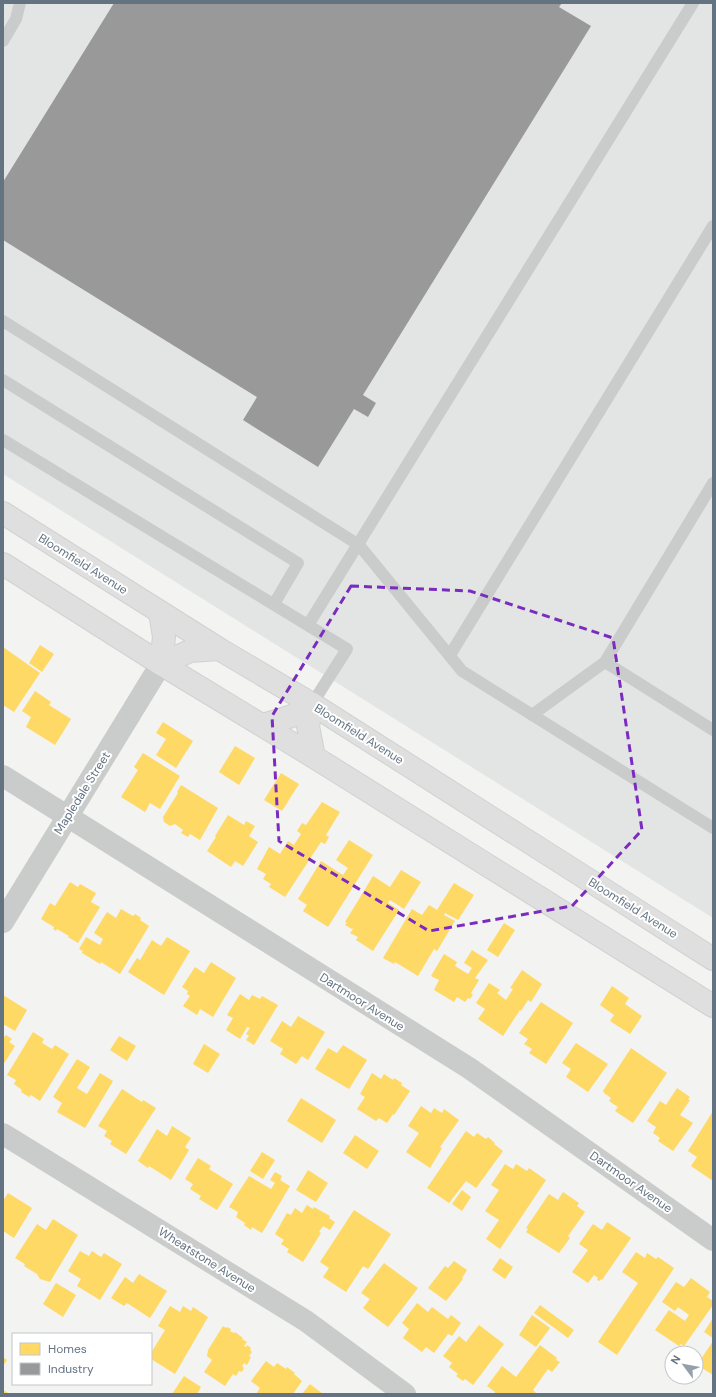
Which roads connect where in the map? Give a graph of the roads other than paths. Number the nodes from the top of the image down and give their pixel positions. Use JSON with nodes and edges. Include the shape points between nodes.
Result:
{"nodes":[{"id":1,"x":20,"y":3,"type":"edge"},
{"id":2,"x":688,"y":5,"type":"edge"},
{"id":3,"x":3,"y":40,"type":"edge"},
{"id":4,"x":713,"y":226,"type":"edge"},
{"id":5,"x":3,"y":321,"type":"edge"},
{"id":6,"x":3,"y":380,"type":"edge"},
{"id":7,"x":3,"y":440,"type":"edge"},
{"id":8,"x":713,"y":483,"type":"edge"},
{"id":9,"x":3,"y":513,"type":"edge"},
{"id":10,"x":359,"y":545,"type":"junction"},
{"id":11,"x":3,"y":564,"type":"edge"},
{"id":12,"x":274,"y":604,"type":"junction"},
{"id":13,"x":160,"y":612,"type":"junction"},
{"id":14,"x":308,"y":625,"type":"junction"},
{"id":15,"x":219,"y":649,"type":"junction"},
{"id":16,"x":450,"y":655,"type":"junction"},
{"id":17,"x":606,"y":662,"type":"junction"},
{"id":18,"x":161,"y":664,"type":"junction"},
{"id":19,"x":312,"y":704,"type":"junction"},
{"id":20,"x":532,"y":715,"type":"junction"},
{"id":21,"x":263,"y":725,"type":"junction"},
{"id":22,"x":713,"y":730,"type":"edge"},
{"id":23,"x":314,"y":757,"type":"junction"},
{"id":24,"x":3,"y":776,"type":"edge"},
{"id":25,"x":68,"y":817,"type":"junction"},
{"id":26,"x":713,"y":828,"type":"edge"},
{"id":27,"x":3,"y":922,"type":"edge"},
{"id":28,"x":713,"y":959,"type":"edge"},
{"id":29,"x":713,"y":1006,"type":"edge"},
{"id":30,"x":3,"y":1134,"type":"edge"},
{"id":31,"x":713,"y":1240,"type":"edge"},
{"id":32,"x":405,"y":1394,"type":"edge"}],
"edges":[{"from":1,"to":3,"type":"lane","via":[[16,19]]},
{"from":2,"to":10,"type":"lane"},
{"from":4,"to":16,"type":"lane"},
{"from":5,"to":10,"type":"lane"},
{"from":6,"to":12,"type":"lane","via":[[298,563]]},
{"from":7,"to":12,"type":"lane"},
{"from":8,"to":17,"type":"lane"},
{"from":9,"to":13,"type":"main road","name":"Bloomfield Avenue"},
{"from":10,"to":14,"type":"lane"},
{"from":10,"to":16,"type":"lane"},
{"from":11,"to":18,"type":"main road"},
{"from":12,"to":14,"type":"lane"},
{"from":13,"to":15,"type":"main road","name":"Bloomfield Avenue"},
{"from":13,"to":18,"type":"main road","via":[[164,637]]},
{"from":14,"to":19,"type":"lane","via":[[347,649]]},
{"from":15,"to":18,"type":"main road","via":[[190,652]]},
{"from":15,"to":19,"type":"main road","name":"Bloomfield Avenue"},
{"from":16,"to":20,"type":"lane","via":[[462,671]]},
{"from":17,"to":20,"type":"lane"},
{"from":17,"to":22,"type":"lane"},
{"from":18,"to":21,"type":"main road"},
{"from":18,"to":25,"type":"street","name":"Mapledale Street"},
{"from":19,"to":21,"type":"main road","via":[[292,716]]},
{"from":19,"to":23,"type":"main road","via":[[308,726]]},
{"from":19,"to":28,"type":"main road","name":"Bloomfield Avenue"},
{"from":20,"to":26,"type":"lane"},
{"from":21,"to":23,"type":"main road"},
{"from":23,"to":29,"type":"main road"},
{"from":24,"to":25,"type":"street","name":"Dartmoor Avenue"},
{"from":25,"to":27,"type":"street","name":"Mapledale Street"},
{"from":25,"to":31,"type":"street","name":"Dartmoor Avenue","via":[[469,1068]]},
{"from":30,"to":32,"type":"street","name":"Wheatstone Avenue","via":[[306,1321]]}]}
